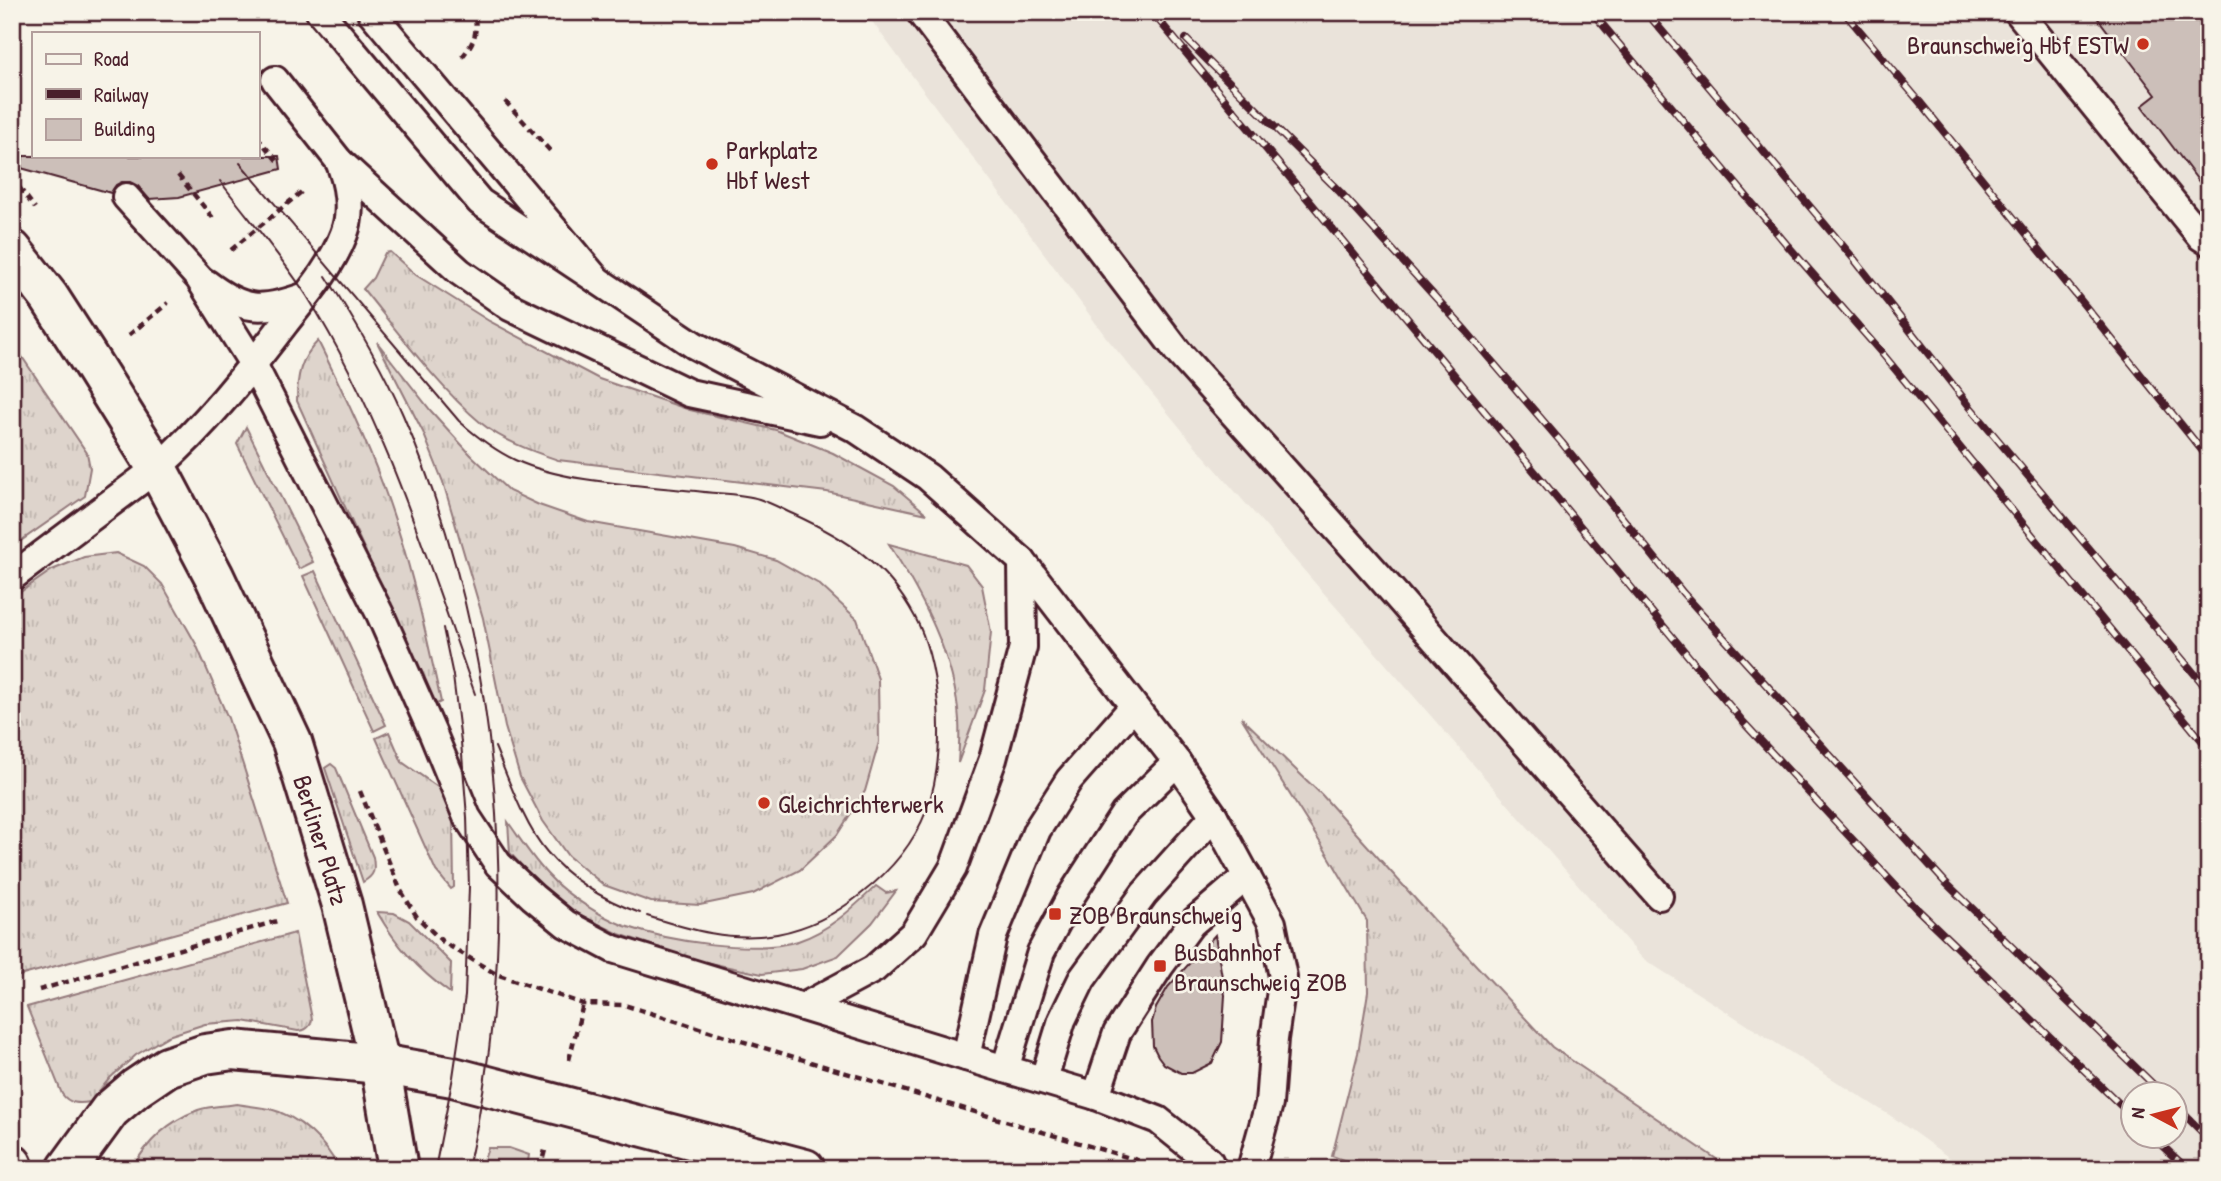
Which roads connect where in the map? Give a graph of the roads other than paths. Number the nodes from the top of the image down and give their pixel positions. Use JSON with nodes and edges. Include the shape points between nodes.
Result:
{"nodes":[{"id":1,"x":320,"y":12,"type":"edge"},
{"id":2,"x":371,"y":12,"type":"edge"},
{"id":3,"x":920,"y":12,"type":"edge"},
{"id":4,"x":2018,"y":12,"type":"edge"},
{"id":5,"x":275,"y":79,"type":"dead end"},
{"id":6,"x":339,"y":161,"type":"junction"},
{"id":7,"x":126,"y":197,"type":"dead end"},
{"id":8,"x":2209,"y":242,"type":"edge"},
{"id":9,"x":12,"y":250,"type":"edge"},
{"id":10,"x":199,"y":278,"type":"junction"},
{"id":11,"x":597,"y":280,"type":"junction"},
{"id":12,"x":306,"y":295,"type":"junction"},
{"id":13,"x":253,"y":364,"type":"junction"},
{"id":14,"x":856,"y":429,"type":"junction"},
{"id":15,"x":157,"y":468,"type":"junction"},
{"id":16,"x":1022,"y":561,"type":"junction"},
{"id":17,"x":12,"y":577,"type":"edge"},
{"id":18,"x":1133,"y":707,"type":"junction"},
{"id":19,"x":1177,"y":762,"type":"junction"},
{"id":20,"x":1213,"y":816,"type":"junction"},
{"id":21,"x":1247,"y":876,"type":"junction"},
{"id":22,"x":1659,"y":896,"type":"dead end"},
{"id":23,"x":805,"y":1006,"type":"junction"},
{"id":24,"x":966,"y":1057,"type":"junction"},
{"id":25,"x":380,"y":1065,"type":"junction"},
{"id":26,"x":1005,"y":1069,"type":"junction"},
{"id":27,"x":1044,"y":1079,"type":"junction"},
{"id":28,"x":1096,"y":1096,"type":"junction"},
{"id":29,"x":67,"y":1169,"type":"edge"},
{"id":30,"x":398,"y":1169,"type":"edge"},
{"id":31,"x":805,"y":1169,"type":"edge"},
{"id":32,"x":1213,"y":1169,"type":"edge"},
{"id":33,"x":1251,"y":1169,"type":"edge"}],
"edges":[{"from":1,"to":11,"type":"lane","via":[[480,202]]},
{"from":2,"to":11,"type":"lane"},
{"from":3,"to":22,"type":"lane","via":[[1178,352]]},
{"from":4,"to":8,"type":"lane"},
{"from":5,"to":6,"type":"lane"},
{"from":6,"to":12,"type":"lane","via":[[349,208],[345,232]]},
{"from":6,"to":14,"type":"lane","via":[[460,272],[510,307],[690,393]]},
{"from":7,"to":10,"type":"lane"},
{"from":9,"to":15,"type":"main road","name":"Berliner Platz","via":[[56,308]]},
{"from":10,"to":12,"type":"lane","via":[[226,299],[252,307],[276,306]]},
{"from":10,"to":13,"type":"lane"},
{"from":11,"to":14,"type":"lane","via":[[694,345]]},
{"from":12,"to":13,"type":"lane"},
{"from":13,"to":15,"type":"lane"},
{"from":13,"to":23,"type":"lane","via":[[380,614],[467,817],[498,864],[566,924],[613,949]]},
{"from":14,"to":16,"type":"lane","via":[[928,477]]},
{"from":15,"to":17,"type":"lane"},
{"from":15,"to":25,"type":"main road","name":"Berliner Platz","via":[[292,742],[342,905]]},
{"from":16,"to":18,"type":"lane"},
{"from":16,"to":23,"type":"lane","via":[[1023,647],[993,759],[953,868],[914,933],[874,969]]},
{"from":18,"to":19,"type":"lane"},
{"from":18,"to":24,"type":"lane","via":[[1069,780],[1037,830],[993,936]]},
{"from":19,"to":20,"type":"lane"},
{"from":19,"to":26,"type":"lane","via":[[1124,814],[1071,896],[1041,952]]},
{"from":20,"to":21,"type":"lane"},
{"from":20,"to":27,"type":"lane","via":[[1144,894],[1082,979],[1062,1020]]},
{"from":21,"to":28,"type":"lane","via":[[1191,924],[1160,966],[1117,1033]]},
{"from":21,"to":33,"type":"lane","via":[[1272,923],[1283,977],[1269,1104]]},
{"from":23,"to":24,"type":"lane"},
{"from":24,"to":26,"type":"lane"},
{"from":25,"to":29,"type":"main road","via":[[233,1050],[205,1054],[167,1067],[136,1088],[110,1110]]},
{"from":25,"to":30,"type":"main road","name":"Berliner Platz"},
{"from":25,"to":31,"type":"main road","via":[[475,1082]]},
{"from":26,"to":27,"type":"lane"},
{"from":27,"to":28,"type":"lane"},
{"from":28,"to":32,"type":"lane","via":[[1158,1119]]}]}
